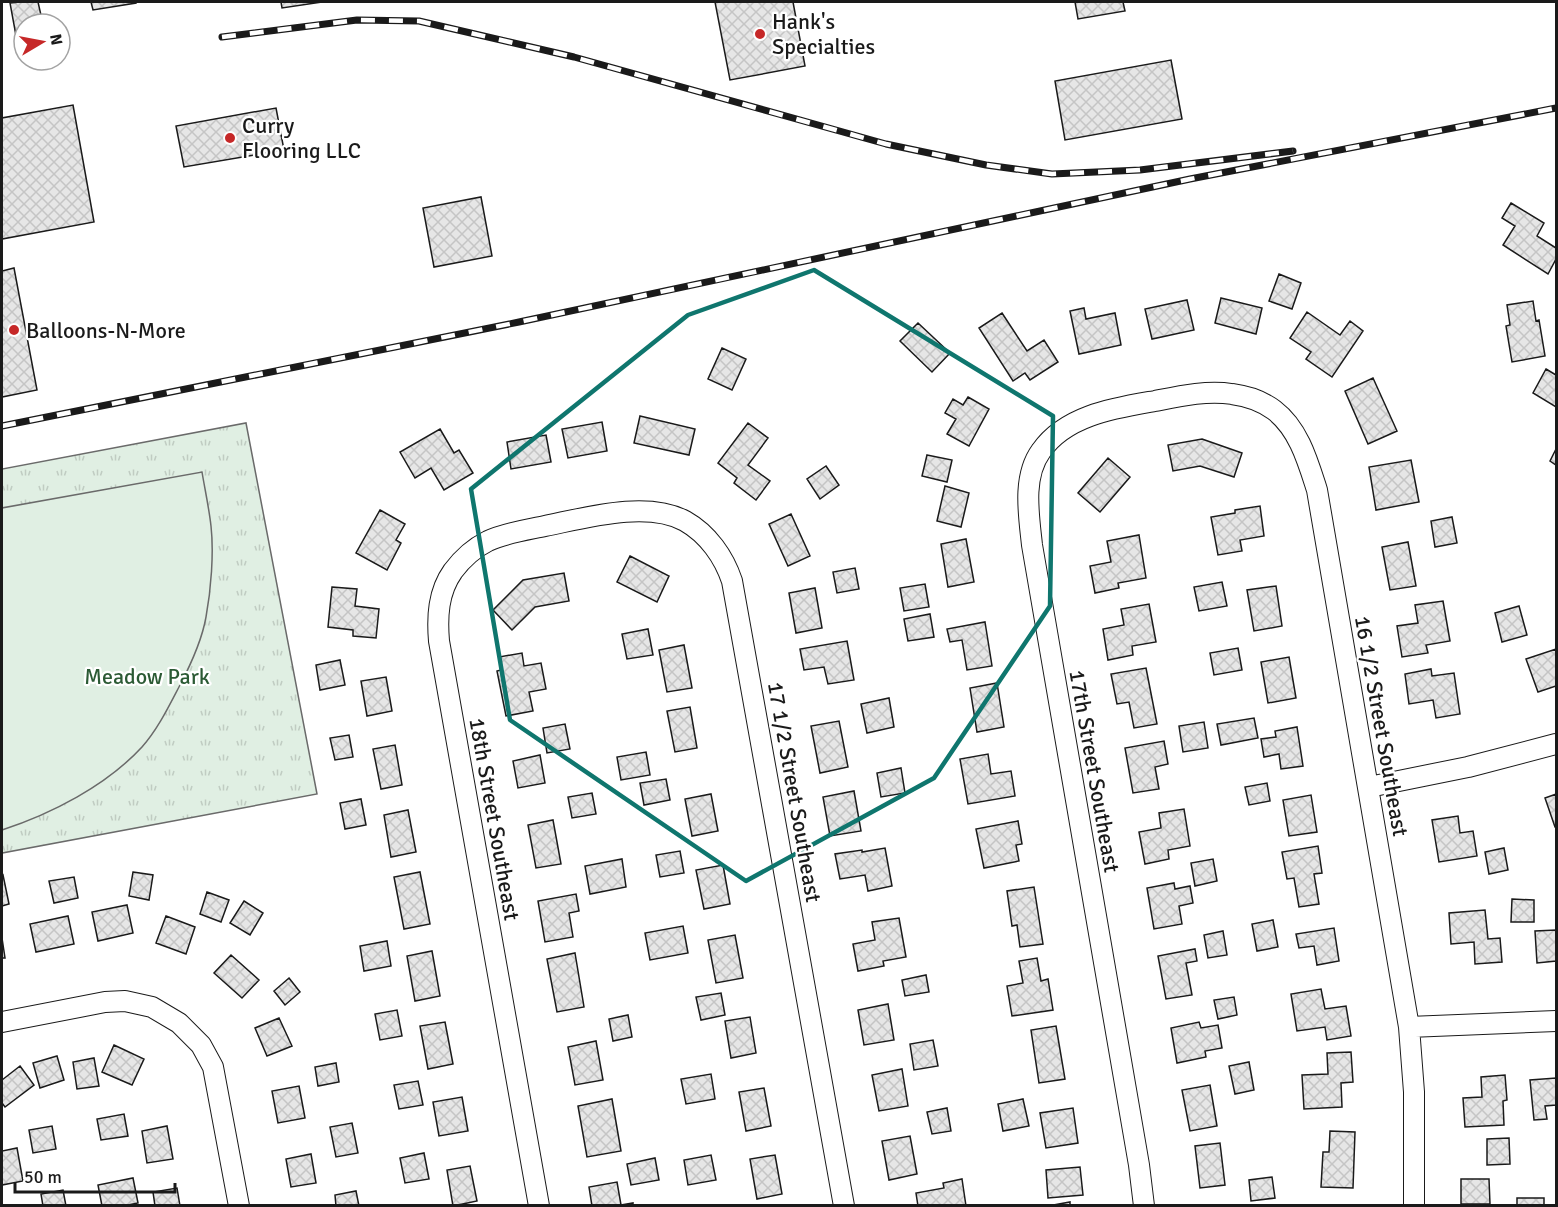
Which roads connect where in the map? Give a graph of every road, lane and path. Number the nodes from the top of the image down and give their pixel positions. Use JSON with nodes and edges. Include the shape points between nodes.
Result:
{"nodes":[{"id":1,"x":1134,"y":405,"type":"joint"},
{"id":2,"x":568,"y":521,"type":"joint"},
{"id":3,"x":1557,"y":744,"type":"edge"},
{"id":4,"x":1369,"y":787,"type":"junction"},
{"id":5,"x":1557,"y":1021,"type":"edge"},
{"id":6,"x":2,"y":1022,"type":"edge"},
{"id":7,"x":1409,"y":1027,"type":"junction"},
{"id":8,"x":239,"y":1206,"type":"edge"},
{"id":9,"x":539,"y":1206,"type":"edge"},
{"id":10,"x":844,"y":1206,"type":"edge"},
{"id":11,"x":1143,"y":1206,"type":"edge"},
{"id":12,"x":1414,"y":1206,"type":"edge"}],
"edges":[{"from":1,"to":4,"type":"street","name":"16 1/2 Street Southeast","via":[[1187,394],[1231,394],[1251,398],[1275,411],[1295,435],[1317,490]]},
{"from":1,"to":11,"type":"street","name":"17th Street Southeast","via":[[1093,415],[1054,436],[1035,462],[1028,500],[1032,545]]},
{"from":2,"to":9,"type":"street","name":"18th Street Southeast","via":[[495,538],[478,547],[453,571],[442,592],[437,615]]},
{"from":2,"to":10,"type":"street","name":"17 1/2 Street Southeast","via":[[637,512],[673,516],[707,539],[729,572]]},
{"from":3,"to":4,"type":"street"},
{"from":4,"to":7,"type":"street","name":"16 1/2 Street Southeast"},
{"from":5,"to":7,"type":"street"},
{"from":6,"to":8,"type":"street","via":[[105,1002],[136,1003],[165,1013],[190,1033],[207,1054],[216,1078]]},
{"from":7,"to":12,"type":"street","name":"16 1/2 Street Southeast","via":[[1414,1092]]}]}
